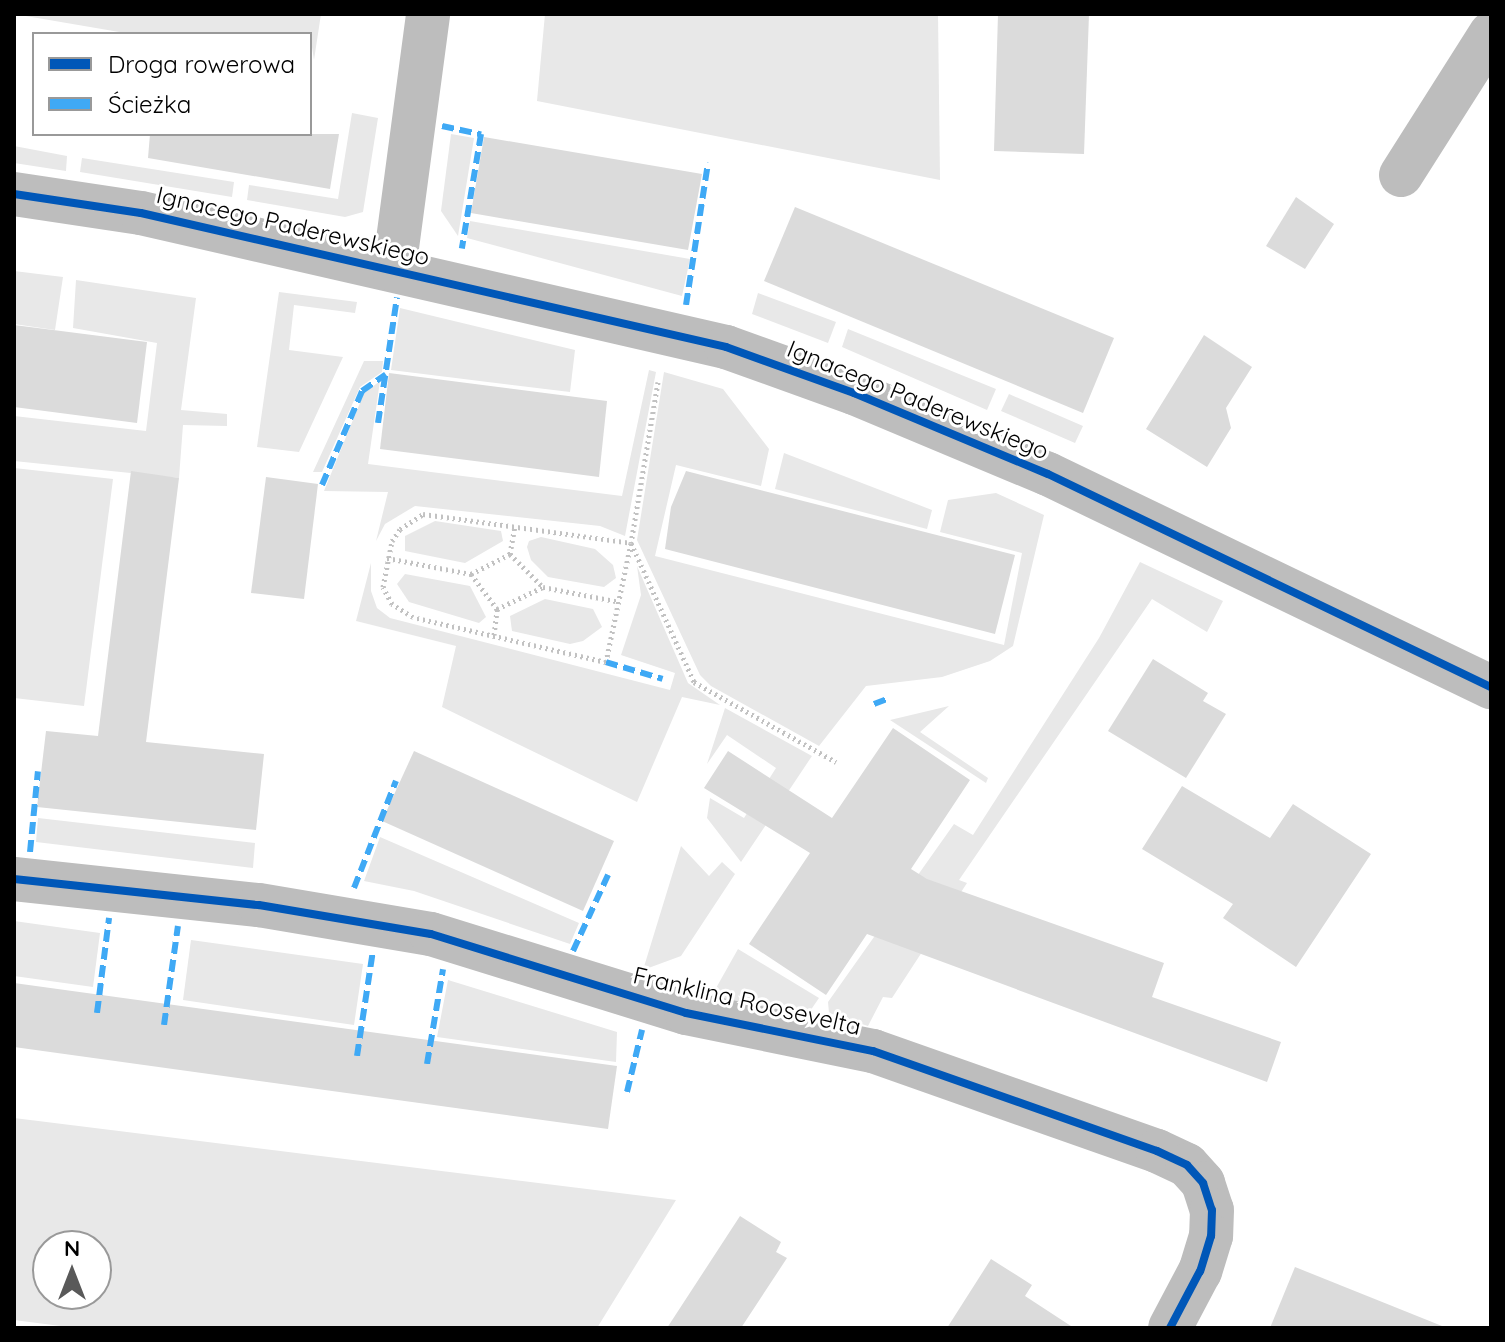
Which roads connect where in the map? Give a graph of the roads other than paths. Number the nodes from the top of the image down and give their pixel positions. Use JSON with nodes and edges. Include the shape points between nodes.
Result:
{"nodes":[{"id":1,"x":428,"y":14,"type":"edge"},
{"id":2,"x":1491,"y":33,"type":"edge"},
{"id":3,"x":1401,"y":175,"type":"dead end"},
{"id":4,"x":14,"y":194,"type":"edge"},
{"id":5,"x":394,"y":270,"type":"junction"},
{"id":6,"x":1491,"y":687,"type":"edge"},
{"id":7,"x":14,"y":879,"type":"edge"},
{"id":8,"x":1170,"y":1328,"type":"edge"}],
"edges":[{"from":1,"to":5,"type":"street"},
{"from":2,"to":3,"type":"street"},
{"from":4,"to":5,"type":"street","name":"Ignacego Paderewskiego","via":[[141,213]]},
{"from":5,"to":6,"type":"street","name":"Ignacego Paderewskiego","via":[[696,339],[854,393],[1048,474]]},
{"from":7,"to":8,"type":"street","name":"Franklina Roosevelta","via":[[259,905],[431,934],[686,1013],[873,1051],[1157,1151],[1187,1165],[1203,1183],[1212,1210],[1211,1236],[1200,1271]]}]}
